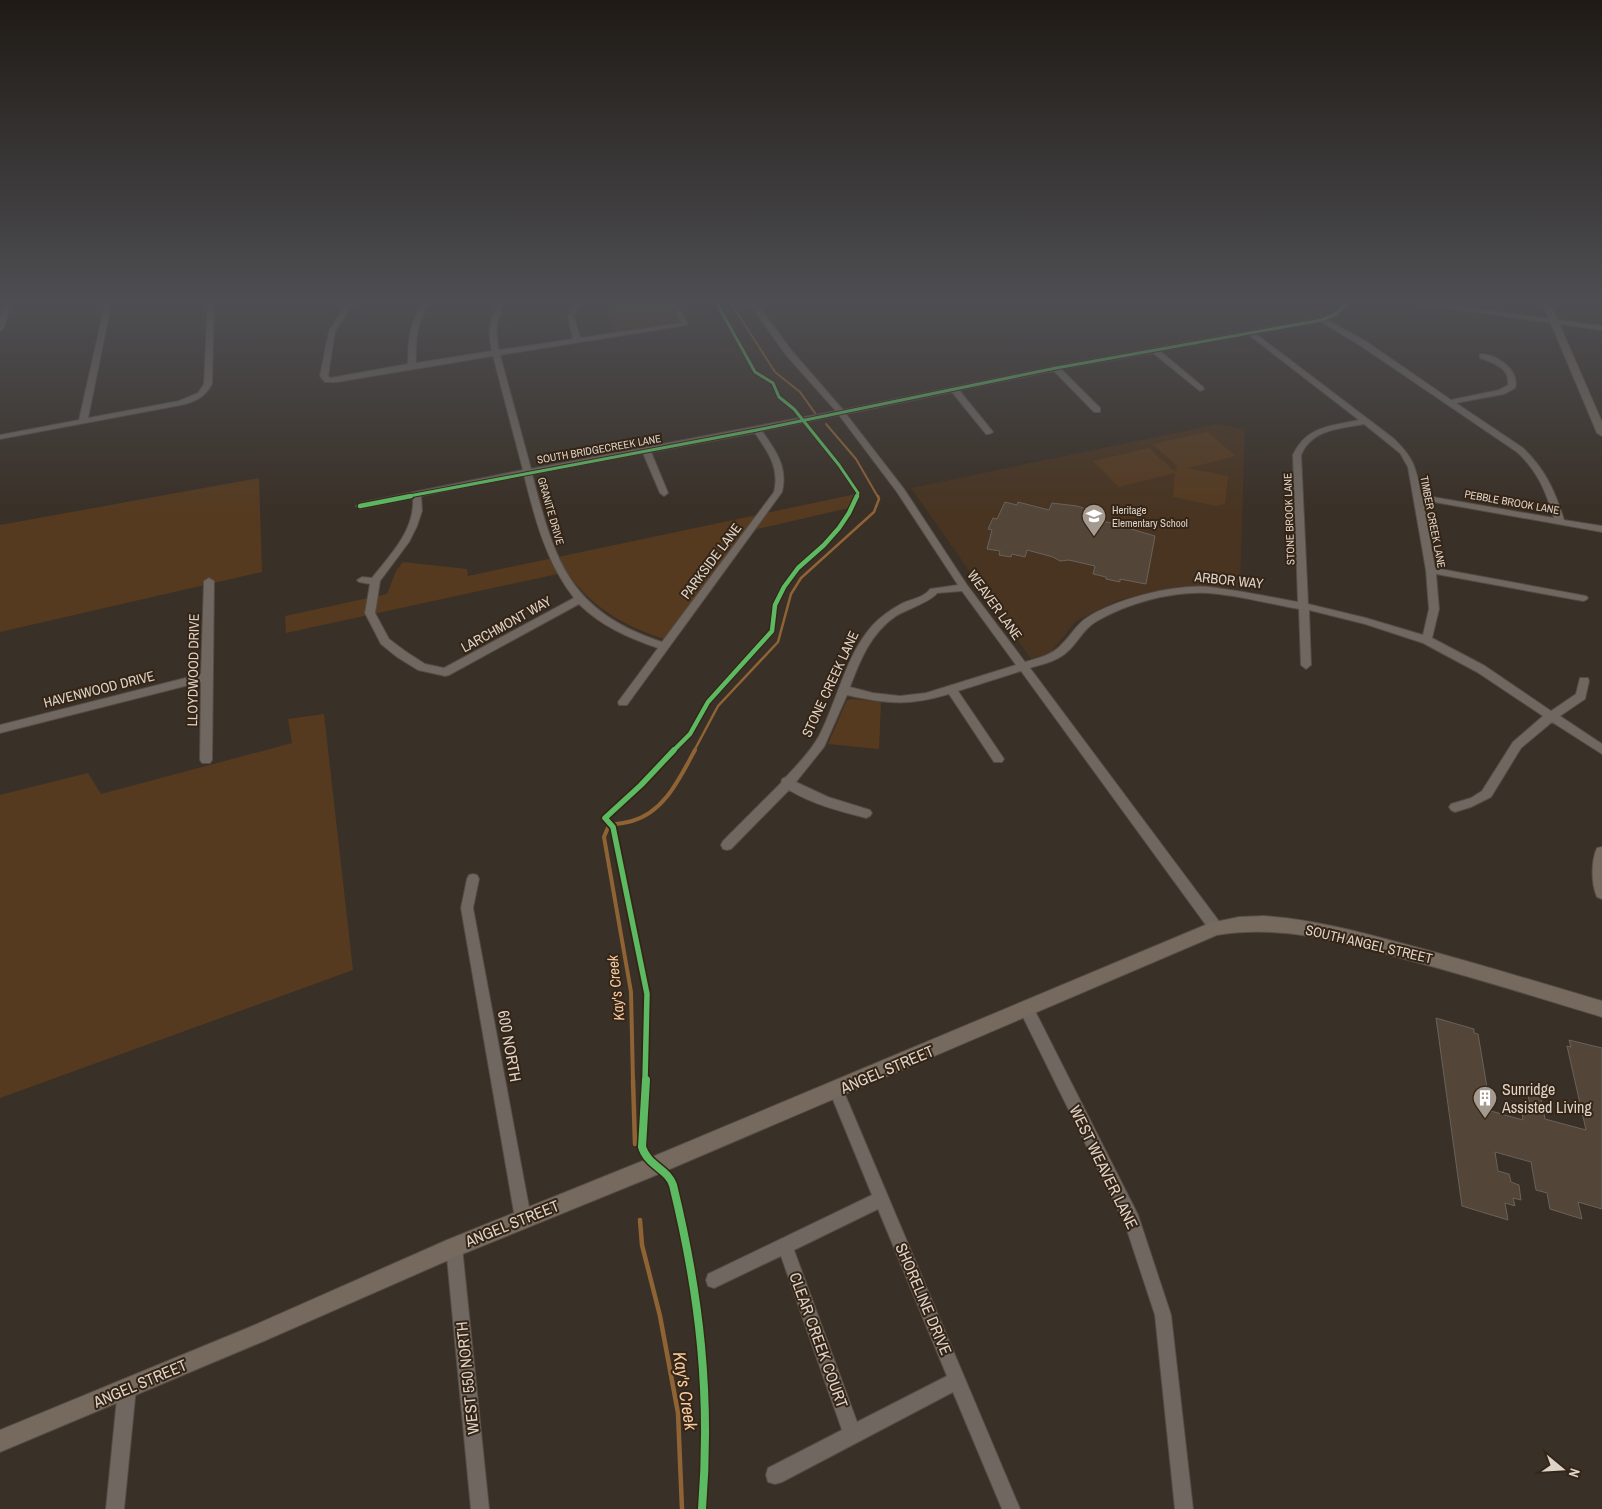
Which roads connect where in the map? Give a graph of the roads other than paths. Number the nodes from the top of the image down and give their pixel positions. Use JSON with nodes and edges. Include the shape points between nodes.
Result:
{"nodes":[{"id":1,"x":93,"y":370,"type":"edge"},
{"id":2,"x":208,"y":370,"type":"edge"},
{"id":3,"x":325,"y":370,"type":"edge"},
{"id":4,"x":388,"y":370,"type":"edge"},
{"id":5,"x":502,"y":370,"type":"edge"},
{"id":6,"x":804,"y":370,"type":"edge"},
{"id":7,"x":1044,"y":370,"type":"edge"},
{"id":8,"x":1058,"y":370,"type":"edge"},
{"id":9,"x":1178,"y":370,"type":"edge"},
{"id":10,"x":1299,"y":370,"type":"edge"},
{"id":11,"x":1404,"y":370,"type":"edge"},
{"id":12,"x":1508,"y":370,"type":"edge"},
{"id":13,"x":1575,"y":370,"type":"edge"},
{"id":14,"x":953,"y":388,"type":"junction"},
{"id":15,"x":1200,"y":389,"type":"dead end"},
{"id":16,"x":1451,"y":402,"type":"junction"},
{"id":17,"x":1097,"y":410,"type":"dead end"},
{"id":18,"x":841,"y":413,"type":"junction"},
{"id":19,"x":83,"y":421,"type":"junction"},
{"id":20,"x":1365,"y":421,"type":"junction"},
{"id":21,"x":757,"y":430,"type":"junction"},
{"id":22,"x":989,"y":432,"type":"dead end"},
{"id":23,"x":1602,"y":433,"type":"edge"},
{"id":24,"x":0,"y":437,"type":"edge"},
{"id":25,"x":646,"y":450,"type":"junction"},
{"id":26,"x":528,"y":472,"type":"junction"},
{"id":27,"x":664,"y":493,"type":"dead end"},
{"id":28,"x":417,"y":495,"type":"junction"},
{"id":29,"x":1418,"y":498,"type":"junction"},
{"id":30,"x":360,"y":506,"type":"dead end"},
{"id":31,"x":1560,"y":522,"type":"junction"},
{"id":32,"x":1602,"y":529,"type":"edge"},
{"id":33,"x":1431,"y":570,"type":"junction"},
{"id":34,"x":362,"y":580,"type":"dead end"},
{"id":35,"x":209,"y":581,"type":"dead end"},
{"id":36,"x":375,"y":581,"type":"junction"},
{"id":37,"x":964,"y":587,"type":"junction"},
{"id":38,"x":1583,"y":598,"type":"dead end"},
{"id":39,"x":580,"y":599,"type":"junction"},
{"id":40,"x":1303,"y":606,"type":"junction"},
{"id":41,"x":1426,"y":640,"type":"junction"},
{"id":42,"x":664,"y":646,"type":"junction"},
{"id":43,"x":1306,"y":665,"type":"dead end"},
{"id":44,"x":1022,"y":666,"type":"junction"},
{"id":45,"x":206,"y":677,"type":"junction"},
{"id":46,"x":1584,"y":681,"type":"dead end"},
{"id":47,"x":951,"y":689,"type":"junction"},
{"id":48,"x":844,"y":690,"type":"junction"},
{"id":49,"x":623,"y":702,"type":"dead end"},
{"id":50,"x":1553,"y":717,"type":"junction"},
{"id":51,"x":0,"y":729,"type":"edge"},
{"id":52,"x":1602,"y":750,"type":"edge"},
{"id":53,"x":998,"y":759,"type":"dead end"},
{"id":54,"x":206,"y":760,"type":"dead end"},
{"id":55,"x":786,"y":782,"type":"junction"},
{"id":56,"x":1455,"y":807,"type":"dead end"},
{"id":57,"x":866,"y":813,"type":"dead end"},
{"id":58,"x":727,"y":845,"type":"dead end"},
{"id":59,"x":1602,"y":853,"type":"edge"},
{"id":60,"x":473,"y":879,"type":"dead end"},
{"id":61,"x":1602,"y":892,"type":"edge"},
{"id":62,"x":1216,"y":928,"type":"junction"},
{"id":63,"x":1602,"y":1009,"type":"edge"},
{"id":64,"x":1027,"y":1010,"type":"junction"},
{"id":65,"x":836,"y":1090,"type":"junction"},
{"id":66,"x":882,"y":1199,"type":"junction"},
{"id":67,"x":523,"y":1218,"type":"junction"},
{"id":68,"x":785,"y":1246,"type":"junction"},
{"id":69,"x":454,"y":1248,"type":"junction"},
{"id":70,"x":714,"y":1280,"type":"dead end"},
{"id":71,"x":957,"y":1380,"type":"junction"},
{"id":72,"x":127,"y":1388,"type":"junction"},
{"id":73,"x":853,"y":1435,"type":"junction"},
{"id":74,"x":0,"y":1442,"type":"edge"},
{"id":75,"x":775,"y":1475,"type":"dead end"},
{"id":76,"x":115,"y":1509,"type":"edge"},
{"id":77,"x":480,"y":1509,"type":"edge"},
{"id":78,"x":1011,"y":1509,"type":"edge"},
{"id":79,"x":1184,"y":1509,"type":"edge"}],
"edges":[{"from":1,"to":19,"type":"street"},
{"from":2,"to":19,"type":"street","via":[[205,391],[196,399]]},
{"from":3,"to":4,"type":"street","via":[[324,376],[328,380]]},
{"from":5,"to":26,"type":"street","name":"GRANITE DRIVE"},
{"from":6,"to":18,"type":"street","name":"WEAVER LANE"},
{"from":7,"to":14,"type":"street","name":"SOUTH BRIDGECREEK LANE"},
{"from":8,"to":17,"type":"street"},
{"from":9,"to":15,"type":"street"},
{"from":10,"to":20,"type":"street","name":"TIMBER CREEK LANE"},
{"from":11,"to":16,"type":"street"},
{"from":12,"to":16,"type":"street","via":[[1513,379],[1512,386],[1501,392]]},
{"from":13,"to":23,"type":"main road"},
{"from":14,"to":18,"type":"street","name":"SOUTH BRIDGECREEK LANE"},
{"from":14,"to":22,"type":"street"},
{"from":16,"to":31,"type":"street","via":[[1534,462],[1545,477]]},
{"from":18,"to":21,"type":"street","name":"SOUTH BRIDGECREEK LANE"},
{"from":18,"to":37,"type":"street","name":"WEAVER LANE","via":[[903,494]]},
{"from":19,"to":24,"type":"street"},
{"from":20,"to":29,"type":"street","name":"TIMBER CREEK LANE","via":[[1403,452],[1412,467]]},
{"from":20,"to":40,"type":"street","name":"STONE BROOK LANE","via":[[1321,430],[1300,444],[1297,455]]},
{"from":21,"to":25,"type":"street","name":"SOUTH BRIDGECREEK LANE"},
{"from":21,"to":42,"type":"street","name":"PARKSIDE LANE","via":[[778,460],[782,482],[778,492]]},
{"from":25,"to":26,"type":"street","name":"SOUTH BRIDGECREEK LANE"},
{"from":25,"to":27,"type":"street"},
{"from":26,"to":28,"type":"street","name":"SOUTH BRIDGECREEK LANE"},
{"from":26,"to":39,"type":"street","name":"GRANITE DRIVE","via":[[553,557],[564,580]]},
{"from":28,"to":30,"type":"street","name":"SOUTH BRIDGECREEK LANE"},
{"from":28,"to":36,"type":"street","via":[[418,511],[414,526]]},
{"from":29,"to":31,"type":"street","name":"PEBBLE BROOK LANE"},
{"from":29,"to":33,"type":"street","name":"TIMBER CREEK LANE"},
{"from":31,"to":32,"type":"street","name":"PEBBLE BROOK LANE"},
{"from":33,"to":38,"type":"street"},
{"from":33,"to":41,"type":"street","name":"TIMBER CREEK LANE","via":[[1434,609]]},
{"from":34,"to":36,"type":"street"},
{"from":35,"to":45,"type":"street","name":"LLOYDWOOD DRIVE"},
{"from":36,"to":39,"type":"street","name":"LARCHMONT WAY","via":[[370,613],[385,641],[422,666],[445,672]]},
{"from":37,"to":44,"type":"street","name":"WEAVER LANE"},
{"from":37,"to":48,"type":"street","name":"STONE CREEK LANE","via":[[910,603],[874,628],[862,645]]},
{"from":39,"to":42,"type":"street","name":"GRANITE DRIVE","via":[[605,620],[633,636]]},
{"from":40,"to":41,"type":"street","name":"ARBOR WAY"},
{"from":40,"to":43,"type":"street","name":"STONE BROOK LANE"},
{"from":40,"to":44,"type":"street","name":"ARBOR WAY","via":[[1208,590],[1172,592],[1112,608],[1080,628],[1064,650],[1048,659]]},
{"from":41,"to":50,"type":"street","name":"ARBOR WAY","via":[[1481,669]]},
{"from":42,"to":49,"type":"street","name":"PARKSIDE LANE"},
{"from":44,"to":47,"type":"street","name":"ARBOR WAY"},
{"from":44,"to":62,"type":"street","name":"WEAVER LANE"},
{"from":45,"to":51,"type":"street","name":"HAVENWOOD DRIVE"},
{"from":45,"to":54,"type":"street","name":"LLOYDWOOD DRIVE"},
{"from":46,"to":50,"type":"street","via":[[1581,696]]},
{"from":47,"to":48,"type":"street","name":"ARBOR WAY","via":[[900,700]]},
{"from":47,"to":53,"type":"street"},
{"from":48,"to":55,"type":"street","name":"STONE CREEK LANE","via":[[822,741],[810,759]]},
{"from":50,"to":52,"type":"street","name":"ARBOR WAY"},
{"from":50,"to":56,"type":"street","via":[[1517,745],[1491,789],[1481,798]]},
{"from":55,"to":57,"type":"street","via":[[825,802]]},
{"from":55,"to":58,"type":"street","name":"STONE CREEK LANE"},
{"from":59,"to":61,"type":"main road"},
{"from":60,"to":67,"type":"street","name":"600 NORTH","via":[[468,908]]},
{"from":62,"to":63,"type":"main road","name":"SOUTH ANGEL STREET","via":[[1270,924],[1327,931]]},
{"from":62,"to":64,"type":"main road","name":"SOUTH ANGEL STREET"},
{"from":64,"to":65,"type":"main road","name":"ANGEL STREET"},
{"from":64,"to":79,"type":"street","name":"WEST WEAVER LANE","via":[[1132,1221],[1162,1315]]},
{"from":65,"to":66,"type":"street","name":"SHORELINE DRIVE"},
{"from":65,"to":67,"type":"main road","name":"ANGEL STREET"},
{"from":66,"to":68,"type":"street"},
{"from":66,"to":71,"type":"street","name":"SHORELINE DRIVE"},
{"from":67,"to":69,"type":"main road","name":"ANGEL STREET"},
{"from":68,"to":70,"type":"street"},
{"from":68,"to":73,"type":"street","name":"CLEAR CREEK COURT"},
{"from":69,"to":72,"type":"main road","name":"ANGEL STREET"},
{"from":69,"to":77,"type":"street","name":"WEST 550 NORTH"},
{"from":71,"to":73,"type":"street"},
{"from":71,"to":78,"type":"street","name":"SHORELINE DRIVE"},
{"from":72,"to":74,"type":"main road","name":"ANGEL STREET"},
{"from":72,"to":76,"type":"street"},
{"from":73,"to":75,"type":"street"}]}
